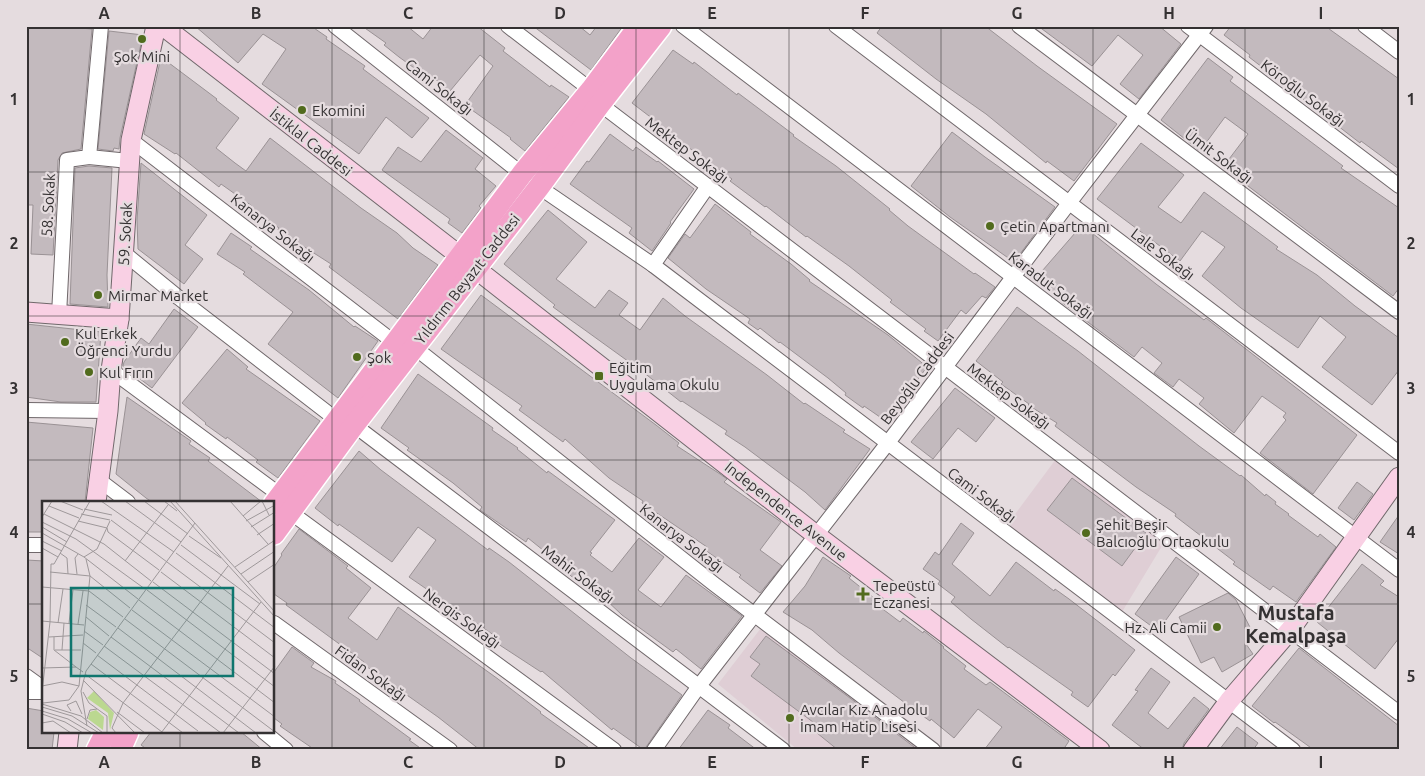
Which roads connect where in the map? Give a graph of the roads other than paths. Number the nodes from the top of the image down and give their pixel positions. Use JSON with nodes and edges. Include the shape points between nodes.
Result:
{"nodes":[{"id":1,"x":101,"y":26,"type":"edge"},
{"id":2,"x":156,"y":26,"type":"edge"},
{"id":3,"x":163,"y":26,"type":"edge"},
{"id":4,"x":335,"y":26,"type":"edge"},
{"id":5,"x":508,"y":26,"type":"edge"},
{"id":6,"x":639,"y":26,"type":"edge"},
{"id":7,"x":661,"y":26,"type":"edge"},
{"id":8,"x":683,"y":26,"type":"edge"},
{"id":9,"x":836,"y":26,"type":"edge"},
{"id":10,"x":1019,"y":26,"type":"edge"},
{"id":11,"x":1188,"y":26,"type":"edge"},
{"id":12,"x":1365,"y":26,"type":"edge"},
{"id":13,"x":1203,"y":31,"type":"edge"},
{"id":14,"x":1399,"y":52,"type":"edge"},
{"id":15,"x":596,"y":97,"type":"junction"},
{"id":16,"x":1138,"y":116,"type":"junction"},
{"id":17,"x":131,"y":140,"type":"junction"},
{"id":18,"x":89,"y":157,"type":"junction"},
{"id":19,"x":129,"y":161,"type":"junction"},
{"id":20,"x":522,"y":174,"type":"junction"},
{"id":21,"x":708,"y":186,"type":"junction"},
{"id":22,"x":1399,"y":186,"type":"edge"},
{"id":23,"x":539,"y":187,"type":"junction"},
{"id":24,"x":1069,"y":203,"type":"junction"},
{"id":25,"x":124,"y":253,"type":"junction"},
{"id":26,"x":468,"y":263,"type":"junction"},
{"id":27,"x":653,"y":265,"type":"junction"},
{"id":28,"x":1014,"y":278,"type":"junction"},
{"id":29,"x":26,"y":312,"type":"edge"},
{"id":30,"x":1399,"y":312,"type":"edge"},
{"id":31,"x":59,"y":315,"type":"junction"},
{"id":32,"x":119,"y":319,"type":"junction"},
{"id":33,"x":404,"y":345,"type":"junction"},
{"id":34,"x":944,"y":366,"type":"junction"},
{"id":35,"x":111,"y":370,"type":"junction"},
{"id":36,"x":26,"y":410,"type":"edge"},
{"id":37,"x":108,"y":411,"type":"junction"},
{"id":38,"x":345,"y":422,"type":"junction"},
{"id":39,"x":887,"y":444,"type":"junction"},
{"id":40,"x":1399,"y":453,"type":"edge"},
{"id":41,"x":1399,"y":477,"type":"edge"},
{"id":42,"x":99,"y":480,"type":"junction"},
{"id":43,"x":96,"y":501,"type":"edge"},
{"id":44,"x":127,"y":501,"type":"edge"},
{"id":45,"x":281,"y":504,"type":"edge"},
{"id":46,"x":275,"y":530,"type":"edge"},
{"id":47,"x":816,"y":535,"type":"junction"},
{"id":48,"x":1355,"y":537,"type":"junction"},
{"id":49,"x":26,"y":545,"type":"edge"},
{"id":50,"x":42,"y":545,"type":"edge"},
{"id":51,"x":1399,"y":570,"type":"edge"},
{"id":52,"x":755,"y":615,"type":"junction"},
{"id":53,"x":275,"y":624,"type":"edge"},
{"id":54,"x":1290,"y":630,"type":"junction"},
{"id":55,"x":26,"y":676,"type":"edge"},
{"id":56,"x":699,"y":686,"type":"junction"},
{"id":57,"x":42,"y":689,"type":"edge"},
{"id":58,"x":42,"y":691,"type":"edge"},
{"id":59,"x":26,"y":692,"type":"edge"},
{"id":60,"x":1229,"y":701,"type":"junction"},
{"id":61,"x":1399,"y":713,"type":"edge"},
{"id":62,"x":69,"y":734,"type":"edge"},
{"id":63,"x":123,"y":734,"type":"edge"},
{"id":64,"x":266,"y":734,"type":"edge"},
{"id":65,"x":104,"y":741,"type":"edge"},
{"id":66,"x":67,"y":750,"type":"edge"},
{"id":67,"x":286,"y":750,"type":"edge"},
{"id":68,"x":450,"y":750,"type":"edge"},
{"id":69,"x":614,"y":750,"type":"edge"},
{"id":70,"x":654,"y":750,"type":"edge"},
{"id":71,"x":782,"y":750,"type":"edge"},
{"id":72,"x":933,"y":750,"type":"edge"},
{"id":73,"x":1100,"y":750,"type":"edge"},
{"id":74,"x":1193,"y":750,"type":"edge"},
{"id":75,"x":1293,"y":750,"type":"edge"}],
"edges":[{"from":1,"to":18,"type":"street"},
{"from":2,"to":17,"type":"street","name":"59. Sokak"},
{"from":3,"to":26,"type":"street","name":"İstiklal Caddesi"},
{"from":4,"to":20,"type":"street","name":"Cami Sokağı"},
{"from":5,"to":15,"type":"street","name":"Mektep Sokağı"},
{"from":6,"to":15,"type":"main road","name":"Yıldırım Beyazıt Caddesi"},
{"from":7,"to":15,"type":"main road","name":"Yıldırım Beyazıt Caddesi"},
{"from":8,"to":28,"type":"street","name":"Karadut Sokağı"},
{"from":9,"to":24,"type":"street","name":"Lale Sokağı"},
{"from":10,"to":16,"type":"street","name":"Ümit Sokağı"},
{"from":11,"to":13,"type":"street","name":"Köroğlu Sokağı"},
{"from":12,"to":14,"type":"street"},
{"from":13,"to":16,"type":"street","name":"Beyoğlu Caddesi"},
{"from":13,"to":22,"type":"street","name":"Köroğlu Sokağı"},
{"from":15,"to":20,"type":"main road","name":"Yıldırım Beyazıt Caddesi"},
{"from":15,"to":21,"type":"street","name":"Mektep Sokağı"},
{"from":15,"to":23,"type":"main road","name":"Yıldırım Beyazıt Caddesi"},
{"from":16,"to":24,"type":"street","name":"Beyoğlu Caddesi"},
{"from":16,"to":30,"type":"street","name":"Ümit Sokağı"},
{"from":17,"to":19,"type":"street","name":"59. Sokak"},
{"from":17,"to":33,"type":"street","name":"Kanarya Sokağı"},
{"from":18,"to":19,"type":"street"},
{"from":18,"to":31,"type":"street","name":"58. Sokak","via":[[66,160]]},
{"from":19,"to":25,"type":"street","name":"59. Sokak"},
{"from":20,"to":26,"type":"main road","name":"Yıldırım Beyazıt Caddesi"},
{"from":21,"to":27,"type":"street"},
{"from":21,"to":34,"type":"street","name":"Mektep Sokağı"},
{"from":23,"to":26,"type":"main road","name":"Yıldırım Beyazıt Caddesi"},
{"from":23,"to":27,"type":"street","name":"Cami Sokağı"},
{"from":24,"to":28,"type":"street","name":"Beyoğlu Caddesi"},
{"from":24,"to":40,"type":"street","name":"Lale Sokağı"},
{"from":25,"to":32,"type":"street","name":"59. Sokak"},
{"from":25,"to":38,"type":"street","name":"Mahir Sokağı"},
{"from":26,"to":33,"type":"main road","name":"Yıldırım Beyazıt Caddesi"},
{"from":26,"to":47,"type":"street","name":"Independence Avenue"},
{"from":27,"to":39,"type":"street","name":"Cami Sokağı"},
{"from":28,"to":34,"type":"street","name":"Beyoğlu Caddesi"},
{"from":28,"to":48,"type":"street","name":"Karadut Sokağı"},
{"from":29,"to":31,"type":"street"},
{"from":31,"to":32,"type":"street"},
{"from":32,"to":35,"type":"street","name":"59. Sokak"},
{"from":33,"to":38,"type":"main road","name":"Yıldırım Beyazıt Caddesi"},
{"from":33,"to":52,"type":"street","name":"Kanarya Sokağı"},
{"from":34,"to":39,"type":"street","name":"Beyoğlu Caddesi"},
{"from":34,"to":54,"type":"street","name":"Mektep Sokağı"},
{"from":35,"to":37,"type":"street","name":"59. Sokak"},
{"from":35,"to":45,"type":"street","name":"Nergis Sokağı"},
{"from":36,"to":37,"type":"street"},
{"from":37,"to":42,"type":"street","name":"59. Sokak"},
{"from":38,"to":45,"type":"main road","name":"Yıldırım Beyazıt Caddesi"},
{"from":38,"to":56,"type":"street","name":"Mahir Sokağı"},
{"from":39,"to":47,"type":"street","name":"Beyoğlu Caddesi"},
{"from":39,"to":60,"type":"street","name":"Cami Sokağı"},
{"from":41,"to":48,"type":"street"},
{"from":42,"to":43,"type":"street","name":"59. Sokak"},
{"from":42,"to":44,"type":"street"},
{"from":45,"to":46,"type":"main road","name":"Yıldırım Beyazıt Caddesi"},
{"from":45,"to":69,"type":"street","name":"Nergis Sokağı"},
{"from":47,"to":52,"type":"street","name":"Beyoğlu Caddesi"},
{"from":47,"to":73,"type":"street","name":"Independence Avenue"},
{"from":48,"to":51,"type":"street","name":"Karadut Sokağı"},
{"from":48,"to":54,"type":"street"},
{"from":49,"to":50,"type":"street"},
{"from":52,"to":56,"type":"street","name":"Beyoğlu Caddesi"},
{"from":52,"to":72,"type":"street","name":"Kanarya Sokağı"},
{"from":53,"to":68,"type":"street","name":"Fidan Sokağı"},
{"from":54,"to":60,"type":"street"},
{"from":54,"to":61,"type":"street","name":"Mektep Sokağı"},
{"from":55,"to":57,"type":"street"},
{"from":56,"to":70,"type":"street","name":"Beyoğlu Caddesi"},
{"from":56,"to":71,"type":"street","name":"Mahir Sokağı"},
{"from":58,"to":59,"type":"street"},
{"from":60,"to":74,"type":"street"},
{"from":60,"to":75,"type":"street","name":"Cami Sokağı"},
{"from":62,"to":66,"type":"street"},
{"from":63,"to":65,"type":"main road"},
{"from":64,"to":67,"type":"street"}]}
